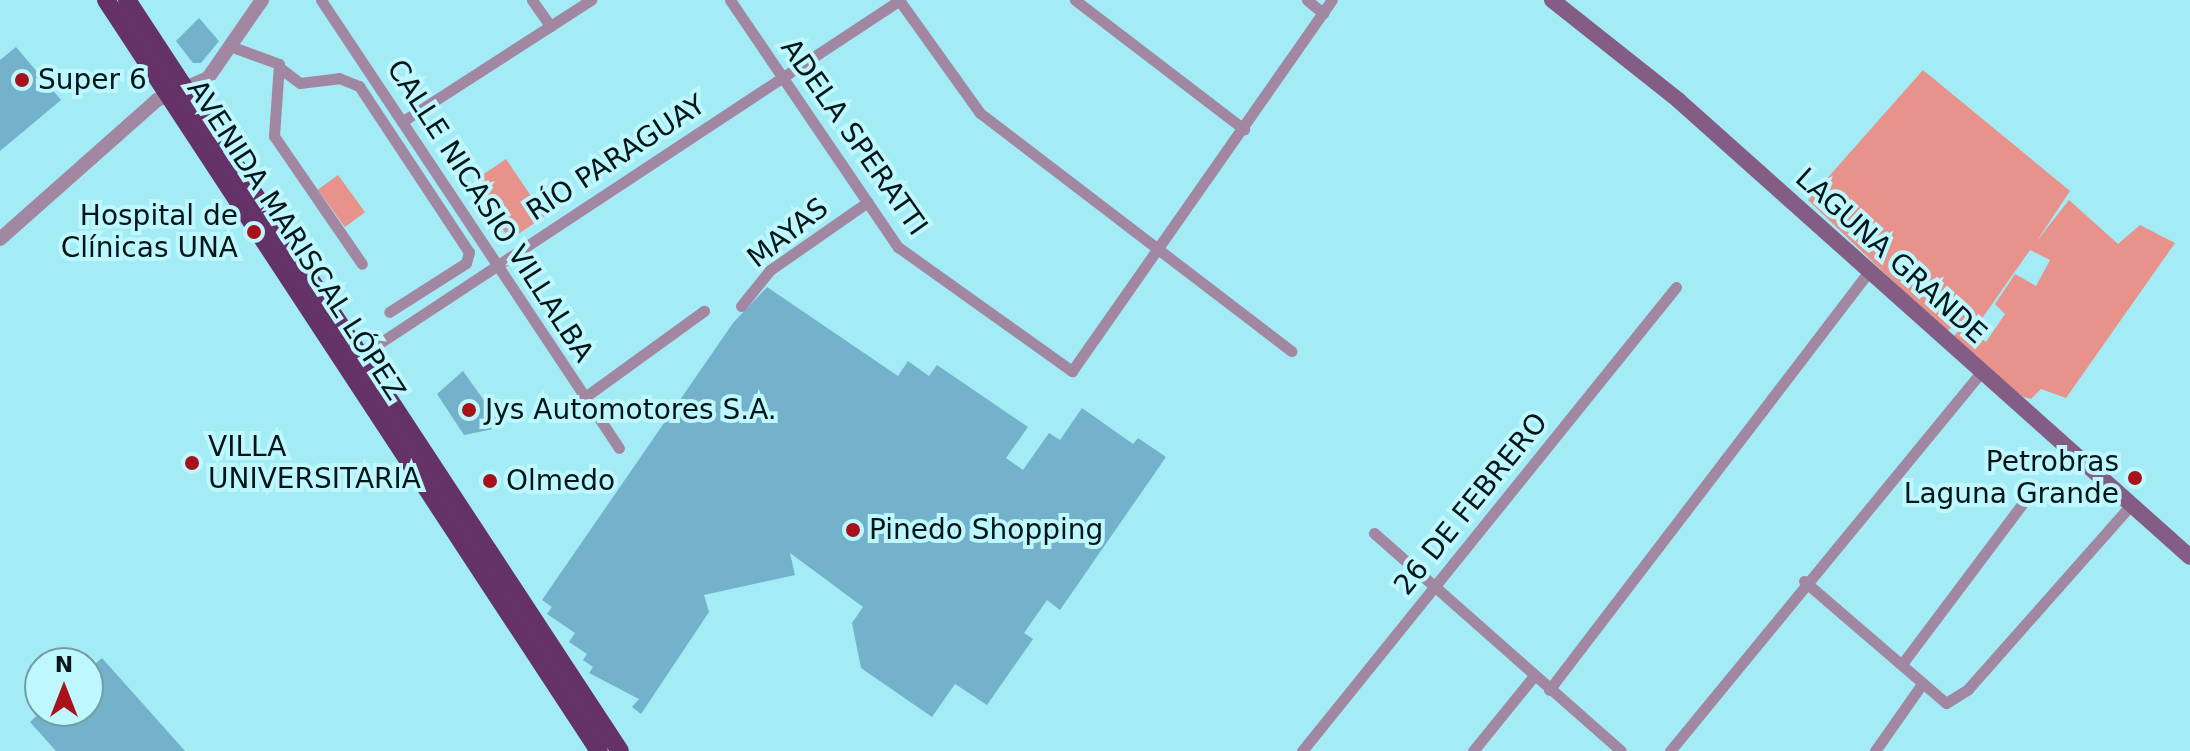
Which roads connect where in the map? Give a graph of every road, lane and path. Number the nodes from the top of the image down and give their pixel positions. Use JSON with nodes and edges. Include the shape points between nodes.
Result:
{"nodes":[{"id":1,"x":106,"y":0,"type":"edge"},
{"id":2,"x":127,"y":0,"type":"edge"},
{"id":3,"x":262,"y":0,"type":"edge"},
{"id":4,"x":321,"y":0,"type":"edge"},
{"id":5,"x":532,"y":0,"type":"edge"},
{"id":6,"x":591,"y":0,"type":"edge"},
{"id":7,"x":730,"y":0,"type":"edge"},
{"id":8,"x":900,"y":0,"type":"edge"},
{"id":9,"x":1075,"y":0,"type":"edge"},
{"id":10,"x":1307,"y":0,"type":"edge"},
{"id":11,"x":1332,"y":0,"type":"edge"},
{"id":12,"x":1552,"y":0,"type":"edge"},
{"id":13,"x":1323,"y":13,"type":"junction"},
{"id":14,"x":550,"y":26,"type":"junction"},
{"id":15,"x":230,"y":46,"type":"junction"},
{"id":16,"x":280,"y":68,"type":"junction"},
{"id":17,"x":781,"y":78,"type":"junction"},
{"id":18,"x":187,"y":92,"type":"junction"},
{"id":19,"x":167,"y":95,"type":"junction"},
{"id":20,"x":403,"y":121,"type":"junction"},
{"id":21,"x":1244,"y":129,"type":"junction"},
{"id":22,"x":868,"y":202,"type":"junction"},
{"id":23,"x":0,"y":239,"type":"edge"},
{"id":24,"x":1161,"y":251,"type":"junction"},
{"id":25,"x":362,"y":264,"type":"dead end"},
{"id":26,"x":496,"y":265,"type":"junction"},
{"id":27,"x":1870,"y":270,"type":"junction"},
{"id":28,"x":1676,"y":287,"type":"dead end"},
{"id":29,"x":741,"y":306,"type":"dead end"},
{"id":30,"x":704,"y":311,"type":"dead end"},
{"id":31,"x":389,"y":312,"type":"dead end"},
{"id":32,"x":1291,"y":351,"type":"dead end"},
{"id":33,"x":360,"y":356,"type":"junction"},
{"id":34,"x":1981,"y":372,"type":"junction"},
{"id":35,"x":585,"y":397,"type":"junction"},
{"id":36,"x":619,"y":448,"type":"dead end"},
{"id":37,"x":2023,"y":503,"type":"dead end"},
{"id":38,"x":2130,"y":506,"type":"junction"},
{"id":39,"x":1374,"y":533,"type":"dead end"},
{"id":40,"x":2190,"y":557,"type":"edge"},
{"id":41,"x":1804,"y":581,"type":"junction"},
{"id":42,"x":1433,"y":590,"type":"junction"},
{"id":43,"x":1902,"y":664,"type":"junction"},
{"id":44,"x":1533,"y":677,"type":"junction"},
{"id":45,"x":1922,"y":684,"type":"junction"},
{"id":46,"x":1549,"y":690,"type":"junction"},
{"id":47,"x":624,"y":750,"type":"edge"},
{"id":48,"x":599,"y":751,"type":"edge"},
{"id":49,"x":1302,"y":751,"type":"edge"},
{"id":50,"x":1473,"y":751,"type":"edge"},
{"id":51,"x":1621,"y":751,"type":"edge"},
{"id":52,"x":1670,"y":751,"type":"edge"},
{"id":53,"x":1875,"y":751,"type":"edge"}],
"edges":[{"from":1,"to":19,"type":"highway","name":"AVENIDA MARISCAL LÓPEZ"},
{"from":2,"to":18,"type":"highway","name":"AVENIDA MARISCAL LÓPEZ"},
{"from":3,"to":15,"type":"street"},
{"from":4,"to":20,"type":"street","name":"CALLE NICASIO VILLALBA"},
{"from":5,"to":14,"type":"street"},
{"from":6,"to":14,"type":"street"},
{"from":7,"to":17,"type":"street","name":"ADELA SPERATTI"},
{"from":8,"to":17,"type":"street","name":"RÍO PARAGUAY"},
{"from":8,"to":24,"type":"street","via":[[980,113]]},
{"from":9,"to":21,"type":"street"},
{"from":10,"to":13,"type":"street"},
{"from":11,"to":13,"type":"street"},
{"from":12,"to":27,"type":"main road","name":"LAGUNA GRANDE","via":[[1678,100]]},
{"from":13,"to":21,"type":"street"},
{"from":14,"to":20,"type":"street"},
{"from":15,"to":16,"type":"street","via":[[276,61]]},
{"from":15,"to":18,"type":"street","via":[[208,78]]},
{"from":16,"to":25,"type":"street","via":[[274,136]]},
{"from":16,"to":31,"type":"street","via":[[300,83],[339,78],[359,86],[469,252],[466,263]]},
{"from":17,"to":22,"type":"street","name":"ADELA SPERATTI"},
{"from":17,"to":26,"type":"street","name":"RÍO PARAGUAY"},
{"from":18,"to":19,"type":"street"},
{"from":18,"to":33,"type":"highway","name":"AVENIDA MARISCAL LÓPEZ"},
{"from":19,"to":23,"type":"street","via":[[123,127]]},
{"from":19,"to":48,"type":"highway","name":"AVENIDA MARISCAL LÓPEZ"},
{"from":20,"to":26,"type":"street","name":"CALLE NICASIO VILLALBA"},
{"from":21,"to":24,"type":"street"},
{"from":22,"to":24,"type":"street","name":"ADELA SPERATTI","via":[[898,247],[1072,371]]},
{"from":22,"to":29,"type":"street","name":"MAYAS","via":[[770,270]]},
{"from":24,"to":32,"type":"street"},
{"from":26,"to":33,"type":"street","name":"RÍO PARAGUAY"},
{"from":26,"to":35,"type":"street","name":"CALLE NICASIO VILLALBA"},
{"from":27,"to":34,"type":"main road","name":"LAGUNA GRANDE"},
{"from":27,"to":46,"type":"street"},
{"from":28,"to":42,"type":"street","name":"26 DE FEBRERO"},
{"from":30,"to":35,"type":"street"},
{"from":33,"to":47,"type":"highway","name":"AVENIDA MARISCAL LÓPEZ"},
{"from":34,"to":38,"type":"main road","name":"LAGUNA GRANDE"},
{"from":34,"to":41,"type":"street"},
{"from":35,"to":36,"type":"street","name":"CALLE NICASIO VILLALBA"},
{"from":37,"to":43,"type":"street"},
{"from":38,"to":40,"type":"main road","name":"LAGUNA GRANDE"},
{"from":38,"to":45,"type":"street","via":[[1968,689],[1946,703]]},
{"from":39,"to":42,"type":"street"},
{"from":41,"to":43,"type":"street"},
{"from":41,"to":52,"type":"street"},
{"from":42,"to":44,"type":"street"},
{"from":42,"to":49,"type":"street","name":"26 DE FEBRERO"},
{"from":43,"to":45,"type":"street"},
{"from":44,"to":46,"type":"street"},
{"from":44,"to":50,"type":"street"},
{"from":45,"to":53,"type":"street"},
{"from":46,"to":51,"type":"street"}]}
